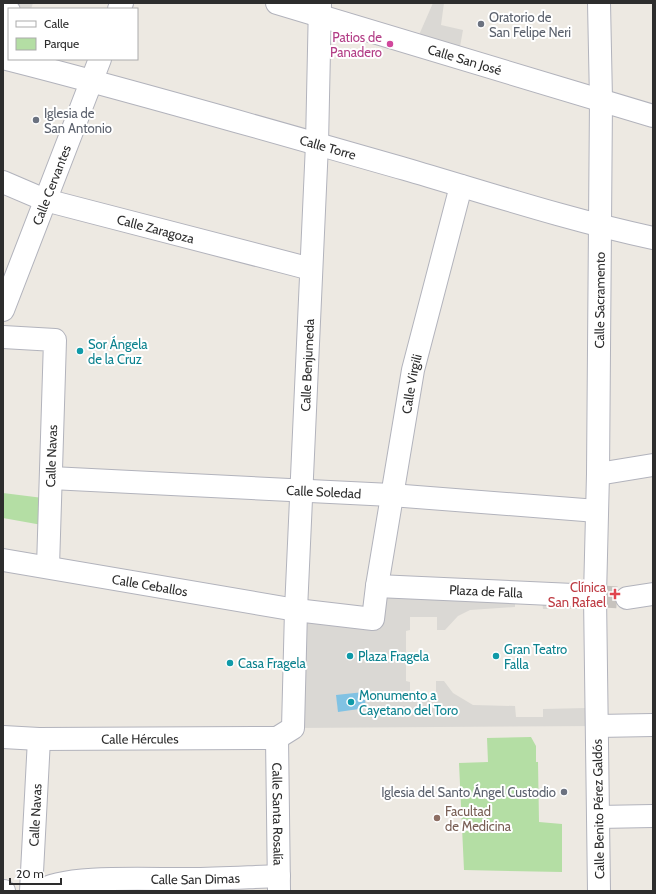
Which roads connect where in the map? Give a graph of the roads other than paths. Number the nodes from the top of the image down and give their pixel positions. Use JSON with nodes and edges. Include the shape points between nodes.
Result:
{"nodes":[{"id":1,"x":277,"y":3,"type":"edge"},
{"id":2,"x":599,"y":3,"type":"edge"},
{"id":3,"x":320,"y":10,"type":"edge"},
{"id":4,"x":8,"y":25,"type":"edge"},
{"id":5,"x":3,"y":41,"type":"edge"},
{"id":6,"x":11,"y":60,"type":"edge"},
{"id":7,"x":100,"y":60,"type":"edge"},
{"id":8,"x":91,"y":80,"type":"junction"},
{"id":9,"x":602,"y":100,"type":"junction"},
{"id":10,"x":653,"y":116,"type":"edge"},
{"id":11,"x":317,"y":144,"type":"junction"},
{"id":12,"x":3,"y":182,"type":"edge"},
{"id":13,"x":461,"y":186,"type":"junction"},
{"id":14,"x":45,"y":200,"type":"junction"},
{"id":15,"x":600,"y":227,"type":"junction"},
{"id":16,"x":653,"y":238,"type":"edge"},
{"id":17,"x":311,"y":269,"type":"junction"},
{"id":18,"x":3,"y":310,"type":"edge"},
{"id":19,"x":3,"y":337,"type":"edge"},
{"id":20,"x":653,"y":465,"type":"edge"},
{"id":21,"x":598,"y":474,"type":"junction"},
{"id":22,"x":51,"y":478,"type":"junction"},
{"id":23,"x":303,"y":490,"type":"junction"},
{"id":24,"x":391,"y":495,"type":"junction"},
{"id":25,"x":597,"y":511,"type":"junction"},
{"id":26,"x":3,"y":560,"type":"edge"},
{"id":27,"x":48,"y":567,"type":"junction"},
{"id":28,"x":377,"y":586,"type":"junction"},
{"id":29,"x":653,"y":594,"type":"edge"},
{"id":30,"x":595,"y":596,"type":"junction"},
{"id":31,"x":627,"y":598,"type":"tunnel mouth"},
{"id":32,"x":296,"y":610,"type":"junction"},
{"id":33,"x":653,"y":725,"type":"edge"},
{"id":34,"x":597,"y":726,"type":"junction"},
{"id":35,"x":285,"y":733,"type":"junction"},
{"id":36,"x":3,"y":737,"type":"edge"},
{"id":37,"x":39,"y":739,"type":"junction"},
{"id":38,"x":653,"y":816,"type":"edge"},
{"id":39,"x":598,"y":817,"type":"junction"},
{"id":40,"x":279,"y":884,"type":"edge"},
{"id":41,"x":192,"y":885,"type":"edge"},
{"id":42,"x":31,"y":891,"type":"edge"},
{"id":43,"x":41,"y":891,"type":"edge"},
{"id":44,"x":599,"y":891,"type":"edge"}],
"edges":[{"from":1,"to":3,"type":"street","name":"Calle San José"},
{"from":2,"to":9,"type":"street","name":"Calle Sacramento"},
{"from":3,"to":9,"type":"street","name":"Calle San José"},
{"from":3,"to":11,"type":"street","name":"Calle Benjumeda"},
{"from":4,"to":5,"type":"street"},
{"from":6,"to":8,"type":"street","name":"Calle Torre"},
{"from":7,"to":8,"type":"street","name":"Calle Cervantes"},
{"from":8,"to":11,"type":"street","name":"Calle Torre"},
{"from":8,"to":14,"type":"street","name":"Calle Cervantes"},
{"from":9,"to":10,"type":"street","name":"Calle San José"},
{"from":9,"to":15,"type":"street","name":"Calle Sacramento"},
{"from":11,"to":13,"type":"street","name":"Calle Torre"},
{"from":11,"to":17,"type":"street","name":"Calle Benjumeda"},
{"from":12,"to":14,"type":"street","name":"Calle Zaragoza"},
{"from":13,"to":15,"type":"street","name":"Calle Torre"},
{"from":13,"to":24,"type":"street","name":"Calle Virgili","via":[[413,370]]},
{"from":14,"to":17,"type":"street","name":"Calle Zaragoza"},
{"from":14,"to":18,"type":"street","name":"Calle Cervantes"},
{"from":15,"to":16,"type":"street","name":"Calle Torre"},
{"from":15,"to":21,"type":"street","name":"Calle Sacramento"},
{"from":17,"to":23,"type":"street","name":"Calle Benjumeda"},
{"from":19,"to":22,"type":"street","name":"Calle Navas","via":[[55,340]]},
{"from":20,"to":21,"type":"street"},
{"from":21,"to":25,"type":"street","name":"Calle Sacramento"},
{"from":22,"to":23,"type":"street","name":"Calle Soledad"},
{"from":22,"to":27,"type":"street","name":"Calle Navas"},
{"from":23,"to":24,"type":"street","name":"Calle Soledad"},
{"from":23,"to":32,"type":"street","name":"Calle Benjumeda"},
{"from":24,"to":25,"type":"street","name":"Calle Soledad"},
{"from":24,"to":28,"type":"street","name":"Calle Virgili"},
{"from":25,"to":30,"type":"street","name":"Calle Sacramento"},
{"from":26,"to":27,"type":"street","name":"Calle Ceballos"},
{"from":27,"to":32,"type":"street","name":"Calle Ceballos"},
{"from":28,"to":30,"type":"street","name":"Plaza de Falla"},
{"from":28,"to":32,"type":"street","via":[[373,619]]},
{"from":29,"to":31,"type":"street"},
{"from":30,"to":34,"type":"street","name":"Calle Benito Pérez Galdós"},
{"from":32,"to":35,"type":"street","name":"Calle Benjumeda"},
{"from":33,"to":34,"type":"street"},
{"from":34,"to":39,"type":"street","name":"Calle Benito Pérez Galdós"},
{"from":35,"to":37,"type":"street","name":"Calle Hércules"},
{"from":35,"to":40,"type":"street","name":"Calle Santa Rosalía"},
{"from":36,"to":37,"type":"street","name":"Calle Hércules"},
{"from":37,"to":42,"type":"street","name":"Calle Navas"},
{"from":38,"to":39,"type":"street"},
{"from":39,"to":44,"type":"street","name":"Calle Benito Pérez Galdós"},
{"from":40,"to":41,"type":"street","name":"Calle San Dimas"},
{"from":41,"to":43,"type":"street","name":"Calle San Dimas","via":[[86,880],[56,885]]}]}
